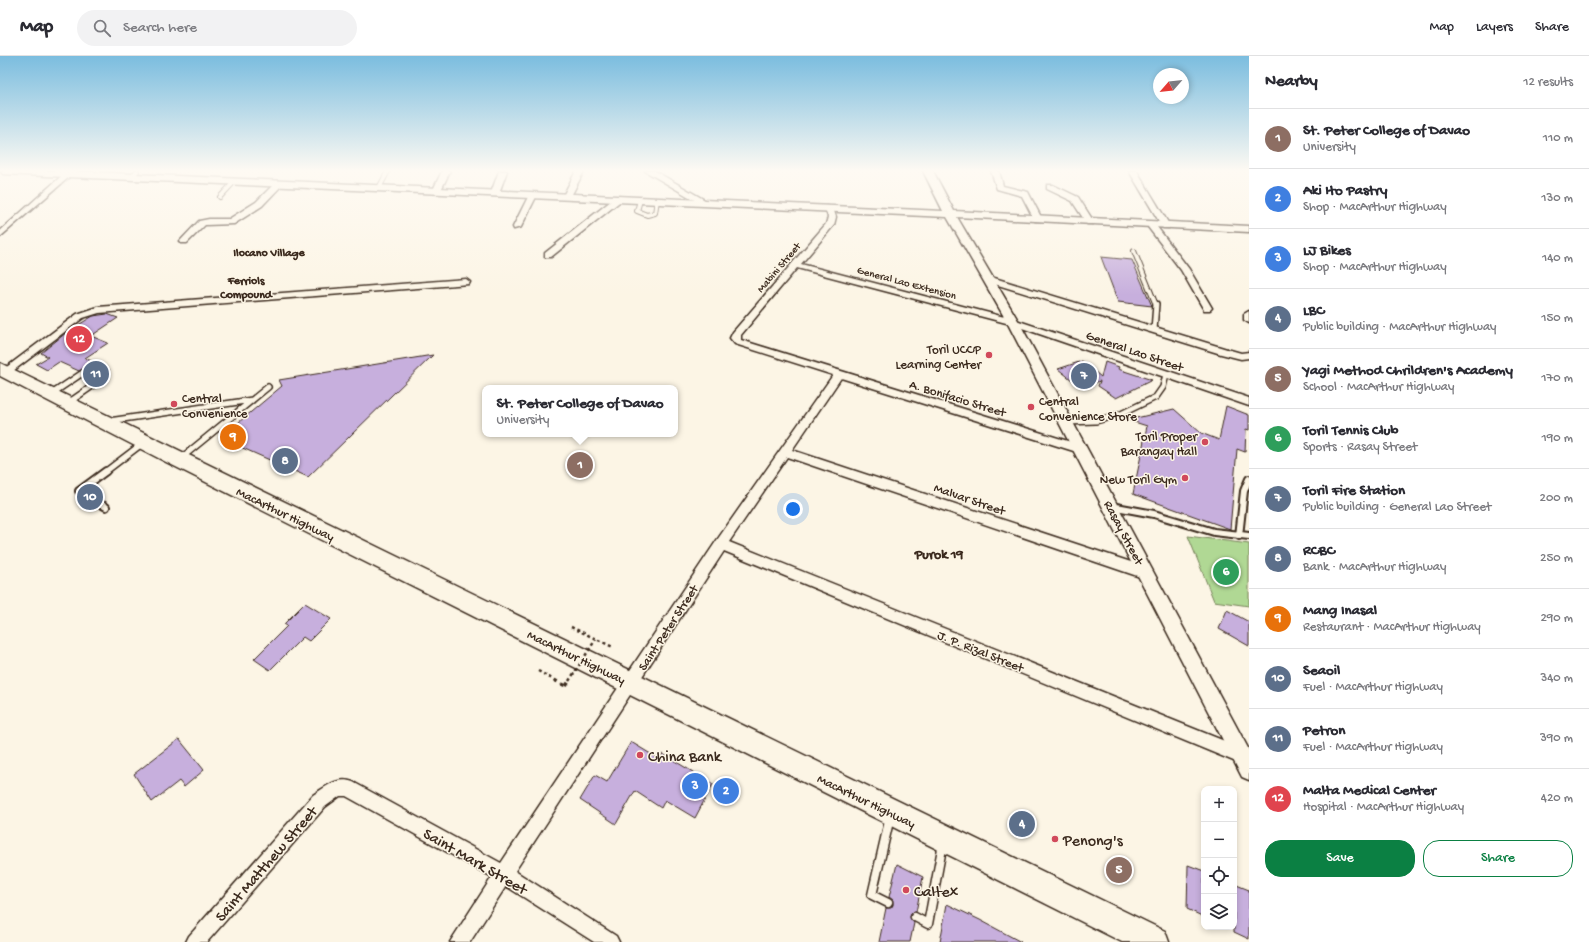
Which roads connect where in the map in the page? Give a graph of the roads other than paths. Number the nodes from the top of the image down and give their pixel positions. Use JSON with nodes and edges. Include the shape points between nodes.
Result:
{"nodes":[{"id":1,"x":26,"y":212,"type":"edge"},
{"id":2,"x":247,"y":212,"type":"edge"},
{"id":3,"x":524,"y":212,"type":"edge"},
{"id":4,"x":602,"y":212,"type":"edge"},
{"id":5,"x":640,"y":212,"type":"edge"},
{"id":6,"x":656,"y":212,"type":"edge"},
{"id":7,"x":830,"y":212,"type":"edge"},
{"id":8,"x":917,"y":212,"type":"edge"},
{"id":9,"x":1035,"y":212,"type":"edge"},
{"id":10,"x":1084,"y":212,"type":"edge"},
{"id":11,"x":1158,"y":212,"type":"edge"},
{"id":12,"x":950,"y":214,"type":"junction"},
{"id":13,"x":1038,"y":219,"type":"junction"},
{"id":14,"x":1090,"y":222,"type":"junction"},
{"id":15,"x":1151,"y":225,"type":"junction"},
{"id":16,"x":1166,"y":226,"type":"junction"},
{"id":17,"x":517,"y":227,"type":"dead end"},
{"id":18,"x":1249,"y":229,"type":"edge"},
{"id":19,"x":0,"y":235,"type":"edge"},
{"id":20,"x":184,"y":241,"type":"dead end"},
{"id":21,"x":1134,"y":251,"type":"dead end"},
{"id":22,"x":548,"y":255,"type":"dead end"},
{"id":23,"x":795,"y":265,"type":"junction"},
{"id":24,"x":988,"y":279,"type":"junction"},
{"id":25,"x":466,"y":282,"type":"dead end"},
{"id":26,"x":1207,"y":308,"type":"dead end"},
{"id":27,"x":1249,"y":314,"type":"edge"},
{"id":28,"x":1249,"y":320,"type":"edge"},
{"id":29,"x":1013,"y":322,"type":"junction"},
{"id":30,"x":1154,"y":330,"type":"junction"},
{"id":31,"x":736,"y":340,"type":"joint"},
{"id":32,"x":1249,"y":355,"type":"edge"},
{"id":33,"x":3,"y":370,"type":"edge"},
{"id":34,"x":90,"y":371,"type":"dead end"},
{"id":35,"x":838,"y":374,"type":"junction"},
{"id":36,"x":1166,"y":374,"type":"junction"},
{"id":37,"x":101,"y":376,"type":"dead end"},
{"id":38,"x":268,"y":387,"type":"dead end"},
{"id":39,"x":50,"y":394,"type":"junction"},
{"id":40,"x":252,"y":400,"type":"junction"},
{"id":41,"x":1249,"y":402,"type":"edge"},
{"id":42,"x":67,"y":404,"type":"junction"},
{"id":43,"x":103,"y":422,"type":"junction"},
{"id":44,"x":1066,"y":422,"type":"junction"},
{"id":45,"x":144,"y":442,"type":"junction"},
{"id":46,"x":1080,"y":449,"type":"junction"},
{"id":47,"x":785,"y":452,"type":"junction"},
{"id":48,"x":179,"y":460,"type":"junction"},
{"id":49,"x":1249,"y":479,"type":"edge"},
{"id":50,"x":86,"y":495,"type":"dead end"},
{"id":51,"x":94,"y":500,"type":"dead end"},
{"id":52,"x":1111,"y":506,"type":"junction"},
{"id":53,"x":106,"y":507,"type":"dead end"},
{"id":54,"x":1238,"y":536,"type":"junction"},
{"id":55,"x":1249,"y":536,"type":"edge"},
{"id":56,"x":721,"y":544,"type":"junction"},
{"id":57,"x":1146,"y":573,"type":"junction"},
{"id":58,"x":631,"y":682,"type":"junction"},
{"id":59,"x":1241,"y":756,"type":"junction"},
{"id":60,"x":1249,"y":770,"type":"edge"},
{"id":61,"x":338,"y":788,"type":"joint"},
{"id":62,"x":891,"y":811,"type":"junction"},
{"id":63,"x":944,"y":838,"type":"junction"},
{"id":64,"x":504,"y":874,"type":"junction"},
{"id":65,"x":888,"y":904,"type":"dead end"},
{"id":66,"x":915,"y":917,"type":"dead end"},
{"id":67,"x":194,"y":942,"type":"edge"},
{"id":68,"x":459,"y":942,"type":"edge"},
{"id":69,"x":610,"y":942,"type":"edge"},
{"id":70,"x":1154,"y":942,"type":"edge"}],
"edges":[{"from":1,"to":19,"type":"street"},
{"from":2,"to":20,"type":"street","via":[[231,222],[202,223]]},
{"from":3,"to":17,"type":"street"},
{"from":4,"to":22,"type":"street"},
{"from":5,"to":6,"type":"lane","via":[[647,215]]},
{"from":7,"to":23,"type":"street","name":"Mabini Street","via":[[830,225]]},
{"from":8,"to":12,"type":"street"},
{"from":9,"to":13,"type":"street"},
{"from":10,"to":14,"type":"street"},
{"from":11,"to":16,"type":"street"},
{"from":12,"to":13,"type":"street"},
{"from":12,"to":24,"type":"street","name":"Rasay Street"},
{"from":13,"to":14,"type":"street"},
{"from":14,"to":15,"type":"street"},
{"from":15,"to":16,"type":"street"},
{"from":15,"to":26,"type":"street","via":[[1185,269]]},
{"from":16,"to":18,"type":"street"},
{"from":21,"to":30,"type":"lane","via":[[1156,304]]},
{"from":23,"to":29,"type":"street","name":"General Lao Extension"},
{"from":23,"to":31,"type":"street","name":"Mabini Street","via":[[736,334]]},
{"from":24,"to":29,"type":"street","name":"Rasay Street"},
{"from":24,"to":30,"type":"street"},
{"from":25,"to":33,"type":"street","via":[[98,310],[80,316]]},
{"from":27,"to":28,"type":"street"},
{"from":29,"to":36,"type":"street","name":"General Lao Street"},
{"from":29,"to":44,"type":"street","name":"Rasay Street"},
{"from":30,"to":32,"type":"street","via":[[1234,354]]},
{"from":31,"to":35,"type":"street","name":"A. Bonifacio Street","via":[[744,345]]},
{"from":33,"to":39,"type":"highway","name":"MacArthur Highway"},
{"from":34,"to":39,"type":"lane","via":[[87,370]]},
{"from":35,"to":46,"type":"street","name":"A. Bonifacio Street"},
{"from":35,"to":47,"type":"street","name":"Saint Peter Street"},
{"from":36,"to":41,"type":"street","name":"General Lao Street"},
{"from":36,"to":44,"type":"lane","via":[[1163,388],[1156,397],[1121,414],[1096,421]]},
{"from":37,"to":42,"type":"lane","via":[[104,378]]},
{"from":38,"to":40,"type":"lane"},
{"from":39,"to":42,"type":"highway","name":"MacArthur Highway"},
{"from":40,"to":43,"type":"lane"},
{"from":40,"to":48,"type":"lane"},
{"from":42,"to":43,"type":"highway","name":"MacArthur Highway"},
{"from":43,"to":45,"type":"highway","name":"MacArthur Highway"},
{"from":44,"to":46,"type":"street","name":"Rasay Street"},
{"from":45,"to":48,"type":"highway","name":"MacArthur Highway"},
{"from":45,"to":50,"type":"lane","via":[[78,491]]},
{"from":46,"to":52,"type":"street","name":"Rasay Street"},
{"from":47,"to":56,"type":"street","name":"Saint Peter Street"},
{"from":47,"to":57,"type":"street","name":"Malvar Street"},
{"from":48,"to":58,"type":"highway","name":"MacArthur Highway"},
{"from":49,"to":54,"type":"lane","via":[[1244,491]]},
{"from":51,"to":53,"type":"lane"},
{"from":52,"to":54,"type":"lane","via":[[1130,508],[1214,532]]},
{"from":52,"to":57,"type":"street","name":"Rasay Street"},
{"from":54,"to":55,"type":"lane"},
{"from":56,"to":58,"type":"street","name":"Saint Peter Street"},
{"from":56,"to":59,"type":"street","name":"J. P. Rizal Street"},
{"from":57,"to":59,"type":"street","name":"Rasay Street"},
{"from":58,"to":62,"type":"highway","name":"MacArthur Highway"},
{"from":58,"to":64,"type":"street","name":"Saint Peter Street"},
{"from":59,"to":60,"type":"street","name":"Rasay Street"},
{"from":61,"to":64,"type":"street","name":"Saint Mark Street","via":[[356,791]]},
{"from":61,"to":67,"type":"street","name":"Saint Matthew Street","via":[[319,801]]},
{"from":62,"to":63,"type":"highway","name":"MacArthur Highway"},
{"from":62,"to":65,"type":"lane","via":[[872,895]]},
{"from":63,"to":66,"type":"lane","via":[[928,924]]},
{"from":63,"to":70,"type":"highway","name":"MacArthur Highway"},
{"from":64,"to":68,"type":"street","name":"Saint Peter Street"},
{"from":64,"to":69,"type":"street","name":"Saint Mark Street"}]}
